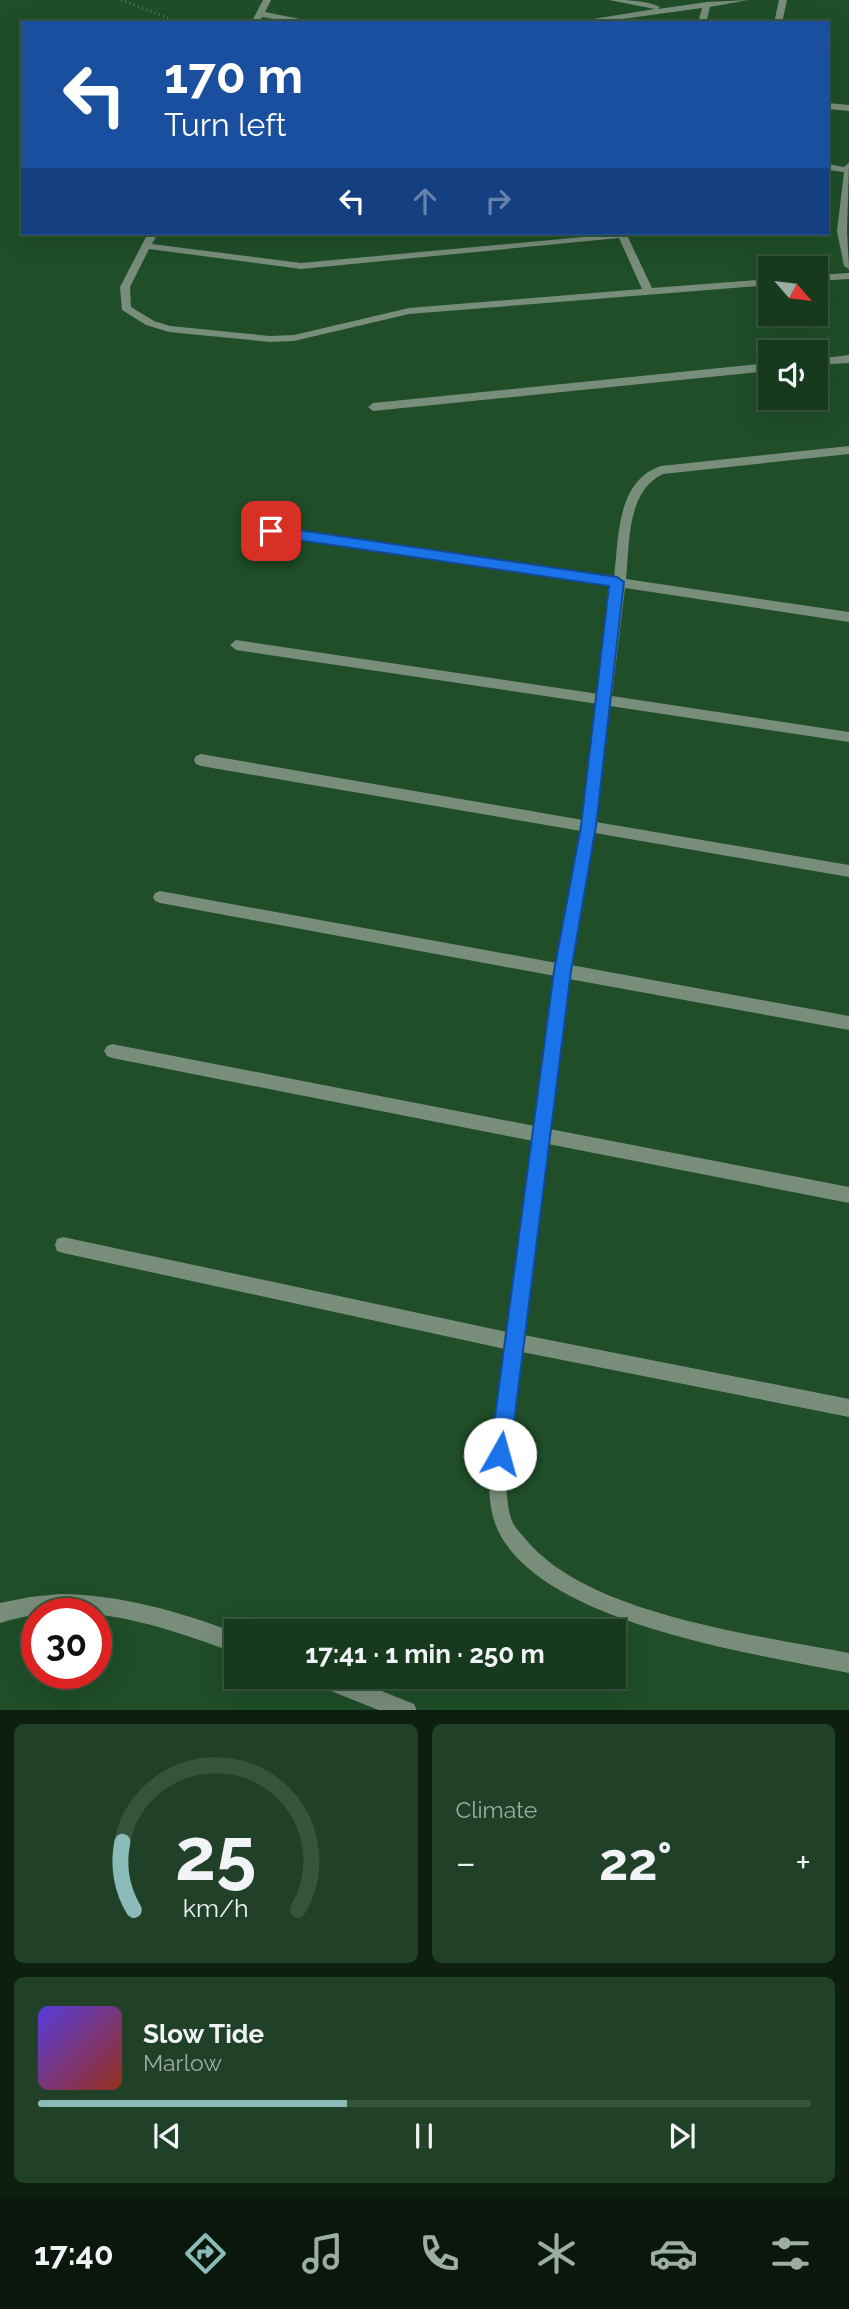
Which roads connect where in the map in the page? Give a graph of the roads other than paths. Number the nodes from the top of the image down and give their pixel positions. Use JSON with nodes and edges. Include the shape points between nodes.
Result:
{"nodes":[{"id":1,"x":267,"y":0,"type":"edge"},
{"id":2,"x":613,"y":0,"type":"edge"},
{"id":3,"x":744,"y":0,"type":"edge"},
{"id":4,"x":783,"y":0,"type":"edge"},
{"id":5,"x":730,"y":1,"type":"edge"},
{"id":6,"x":707,"y":4,"type":"junction"},
{"id":7,"x":671,"y":9,"type":"junction"},
{"id":8,"x":257,"y":18,"type":"edge"},
{"id":9,"x":292,"y":21,"type":"edge"},
{"id":10,"x":586,"y":21,"type":"edge"},
{"id":11,"x":703,"y":21,"type":"edge"},
{"id":12,"x":778,"y":21,"type":"edge"},
{"id":13,"x":829,"y":106,"type":"edge"},
{"id":14,"x":849,"y":108,"type":"edge"},
{"id":15,"x":829,"y":167,"type":"edge"},
{"id":16,"x":849,"y":169,"type":"edge"},
{"id":17,"x":846,"y":232,"type":"edge"},
{"id":18,"x":152,"y":235,"type":"edge"},
{"id":19,"x":612,"y":235,"type":"edge"},
{"id":20,"x":622,"y":235,"type":"edge"},
{"id":21,"x":147,"y":246,"type":"junction"},
{"id":22,"x":849,"y":266,"type":"edge"},
{"id":23,"x":849,"y":276,"type":"edge"},
{"id":24,"x":828,"y":277,"type":"edge"},
{"id":25,"x":758,"y":283,"type":"edge"},
{"id":26,"x":648,"y":291,"type":"junction"},
{"id":27,"x":849,"y":359,"type":"edge"},
{"id":28,"x":828,"y":361,"type":"edge"},
{"id":29,"x":758,"y":368,"type":"edge"},
{"id":30,"x":373,"y":407,"type":"dead end"},
{"id":31,"x":849,"y":450,"type":"edge"},
{"id":32,"x":271,"y":531,"type":"dead end"},
{"id":33,"x":617,"y":582,"type":"junction"},
{"id":34,"x":849,"y":617,"type":"edge"},
{"id":35,"x":236,"y":645,"type":"dead end"},
{"id":36,"x":604,"y":700,"type":"junction"},
{"id":37,"x":849,"y":737,"type":"edge"},
{"id":38,"x":201,"y":760,"type":"dead end"},
{"id":39,"x":589,"y":826,"type":"junction"},
{"id":40,"x":849,"y":870,"type":"edge"},
{"id":41,"x":160,"y":897,"type":"dead end"},
{"id":42,"x":563,"y":971,"type":"junction"},
{"id":43,"x":849,"y":1023,"type":"edge"},
{"id":44,"x":112,"y":1051,"type":"dead end"},
{"id":45,"x":540,"y":1135,"type":"junction"},
{"id":46,"x":849,"y":1195,"type":"edge"},
{"id":47,"x":62,"y":1245,"type":"dead end"},
{"id":48,"x":514,"y":1342,"type":"junction"},
{"id":49,"x":849,"y":1408,"type":"edge"},
{"id":50,"x":0,"y":1613,"type":"edge"},
{"id":51,"x":224,"y":1639,"type":"edge"},
{"id":52,"x":849,"y":1663,"type":"edge"},
{"id":53,"x":352,"y":1689,"type":"edge"},
{"id":54,"x":407,"y":1710,"type":"edge"}],
"edges":[{"from":1,"to":8,"type":"street"},
{"from":2,"to":7,"type":"street"},
{"from":3,"to":5,"type":"street"},
{"from":4,"to":12,"type":"street"},
{"from":5,"to":6,"type":"street"},
{"from":6,"to":7,"type":"street"},
{"from":6,"to":11,"type":"street"},
{"from":7,"to":10,"type":"street"},
{"from":8,"to":9,"type":"street"},
{"from":13,"to":14,"type":"street"},
{"from":15,"to":16,"type":"street"},
{"from":16,"to":17,"type":"street"},
{"from":17,"to":22,"type":"street"},
{"from":18,"to":21,"type":"street"},
{"from":19,"to":21,"type":"street","via":[[301,266]]},
{"from":20,"to":26,"type":"street"},
{"from":21,"to":26,"type":"street","via":[[125,287],[126,307],[150,323],[214,335],[294,338],[409,311]]},
{"from":23,"to":24,"type":"street"},
{"from":25,"to":26,"type":"street"},
{"from":27,"to":28,"type":"street"},
{"from":29,"to":30,"type":"street"},
{"from":31,"to":33,"type":"street","via":[[661,470],[645,477],[636,487],[628,511]]},
{"from":32,"to":33,"type":"street"},
{"from":33,"to":34,"type":"street"},
{"from":33,"to":36,"type":"street"},
{"from":35,"to":36,"type":"street"},
{"from":36,"to":37,"type":"street"},
{"from":36,"to":39,"type":"street"},
{"from":38,"to":39,"type":"street"},
{"from":39,"to":40,"type":"street"},
{"from":39,"to":42,"type":"street"},
{"from":41,"to":42,"type":"street"},
{"from":42,"to":43,"type":"street"},
{"from":42,"to":45,"type":"street"},
{"from":44,"to":45,"type":"street"},
{"from":45,"to":46,"type":"street"},
{"from":45,"to":48,"type":"street"},
{"from":47,"to":48,"type":"street"},
{"from":48,"to":49,"type":"street"},
{"from":48,"to":52,"type":"street","via":[[498,1501],[507,1531],[527,1558],[558,1582],[651,1620]]},
{"from":50,"to":51,"type":"street","via":[[65,1601],[160,1615]]},
{"from":53,"to":54,"type":"street"}]}
